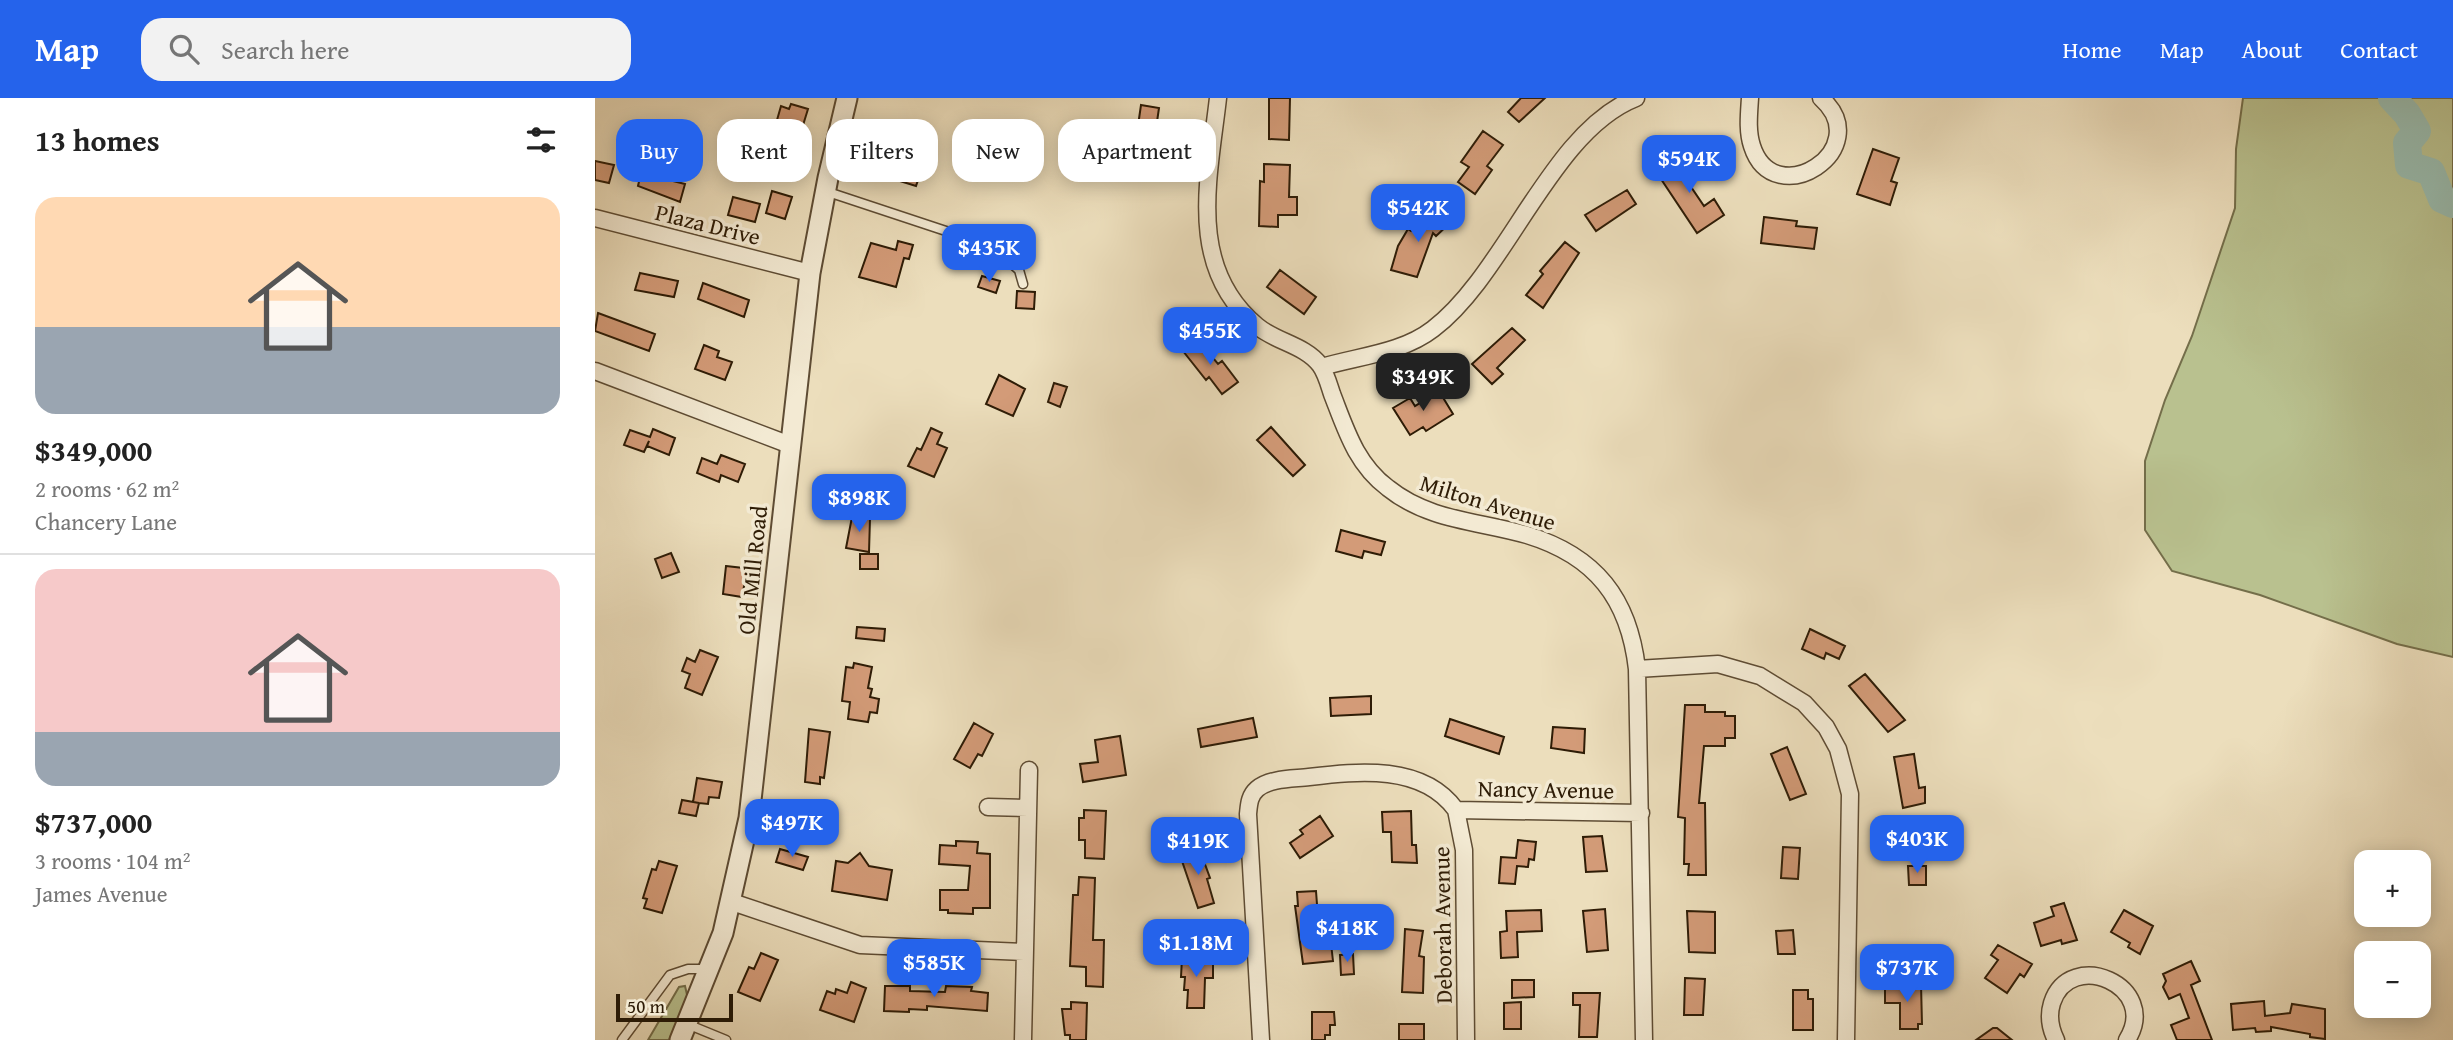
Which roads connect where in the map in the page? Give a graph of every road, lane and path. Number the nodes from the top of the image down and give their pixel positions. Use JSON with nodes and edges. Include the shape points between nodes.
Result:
{"nodes":[{"id":1,"x":847,"y":98,"type":"edge"},
{"id":2,"x":1218,"y":98,"type":"edge"},
{"id":3,"x":1636,"y":98,"type":"edge"},
{"id":4,"x":1750,"y":98,"type":"edge"},
{"id":5,"x":1821,"y":98,"type":"edge"},
{"id":6,"x":825,"y":191,"type":"junction"},
{"id":7,"x":595,"y":218,"type":"edge"},
{"id":8,"x":810,"y":273,"type":"junction"},
{"id":9,"x":1023,"y":284,"type":"dead end"},
{"id":10,"x":1322,"y":367,"type":"junction"},
{"id":11,"x":595,"y":370,"type":"edge"},
{"id":12,"x":790,"y":445,"type":"junction"},
{"id":13,"x":1637,"y":669,"type":"junction"},
{"id":14,"x":1029,"y":770,"type":"dead end"},
{"id":15,"x":988,"y":807,"type":"dead end"},
{"id":16,"x":1028,"y":808,"type":"junction"},
{"id":17,"x":1456,"y":810,"type":"junction"},
{"id":18,"x":1641,"y":813,"type":"junction"},
{"id":19,"x":732,"y":902,"type":"junction"},
{"id":20,"x":1024,"y":952,"type":"junction"},
{"id":21,"x":711,"y":969,"type":"junction"},
{"id":22,"x":684,"y":1032,"type":"edge"},
{"id":23,"x":622,"y":1040,"type":"edge"},
{"id":24,"x":726,"y":1040,"type":"edge"},
{"id":25,"x":1023,"y":1040,"type":"edge"},
{"id":26,"x":1261,"y":1040,"type":"edge"},
{"id":27,"x":1466,"y":1040,"type":"edge"},
{"id":28,"x":1644,"y":1040,"type":"edge"},
{"id":29,"x":1846,"y":1040,"type":"edge"},
{"id":30,"x":2056,"y":1040,"type":"edge"},
{"id":31,"x":2127,"y":1040,"type":"edge"}],
"edges":[{"from":1,"to":6,"type":"street","name":"Old Mill Road"},
{"from":2,"to":10,"type":"street","via":[[1205,219],[1215,268],[1233,301],[1260,329]]},
{"from":3,"to":10,"type":"street","via":[[1607,114],[1574,147],[1452,313],[1407,344]]},
{"from":4,"to":5,"type":"street","via":[[1749,133],[1757,158],[1772,171],[1796,176],[1818,169],[1837,141],[1835,116]]},
{"from":6,"to":8,"type":"street","name":"Old Mill Road"},
{"from":6,"to":9,"type":"lane","via":[[982,245],[1019,270]]},
{"from":7,"to":8,"type":"street","name":"Plaza Drive"},
{"from":8,"to":12,"type":"street","name":"Old Mill Road"},
{"from":10,"to":13,"type":"street","name":"Milton Avenue","via":[[1345,430],[1366,469],[1418,507],[1527,535],[1585,564],[1616,596]]},
{"from":11,"to":12,"type":"street"},
{"from":12,"to":19,"type":"street","name":"Old Mill Road","via":[[749,818]]},
{"from":13,"to":18,"type":"street","name":"Milton Avenue"},
{"from":13,"to":29,"type":"street","via":[[1697,663],[1746,671],[1796,697],[1832,738],[1847,772],[1850,794]]},
{"from":14,"to":16,"type":"street"},
{"from":15,"to":16,"type":"street"},
{"from":16,"to":20,"type":"street"},
{"from":17,"to":18,"type":"street","name":"Nancy Avenue"},
{"from":17,"to":26,"type":"street","name":"Nancy Avenue","via":[[1425,785],[1371,771],[1269,782],[1255,791],[1248,814]]},
{"from":17,"to":27,"type":"street","name":"Deborah Avenue","via":[[1464,835]]},
{"from":18,"to":28,"type":"street","name":"Milton Avenue"},
{"from":19,"to":20,"type":"street","via":[[860,945]]},
{"from":19,"to":21,"type":"street","name":"Old Mill Road"},
{"from":20,"to":25,"type":"street"},
{"from":21,"to":22,"type":"street","name":"Old Mill Road"},
{"from":21,"to":23,"type":"lane","via":[[670,975]]},
{"from":22,"to":24,"type":"lane"},
{"from":30,"to":31,"type":"street","via":[[2050,1014],[2054,998],[2071,980],[2091,976],[2109,979],[2127,995],[2135,1017]]}]}
